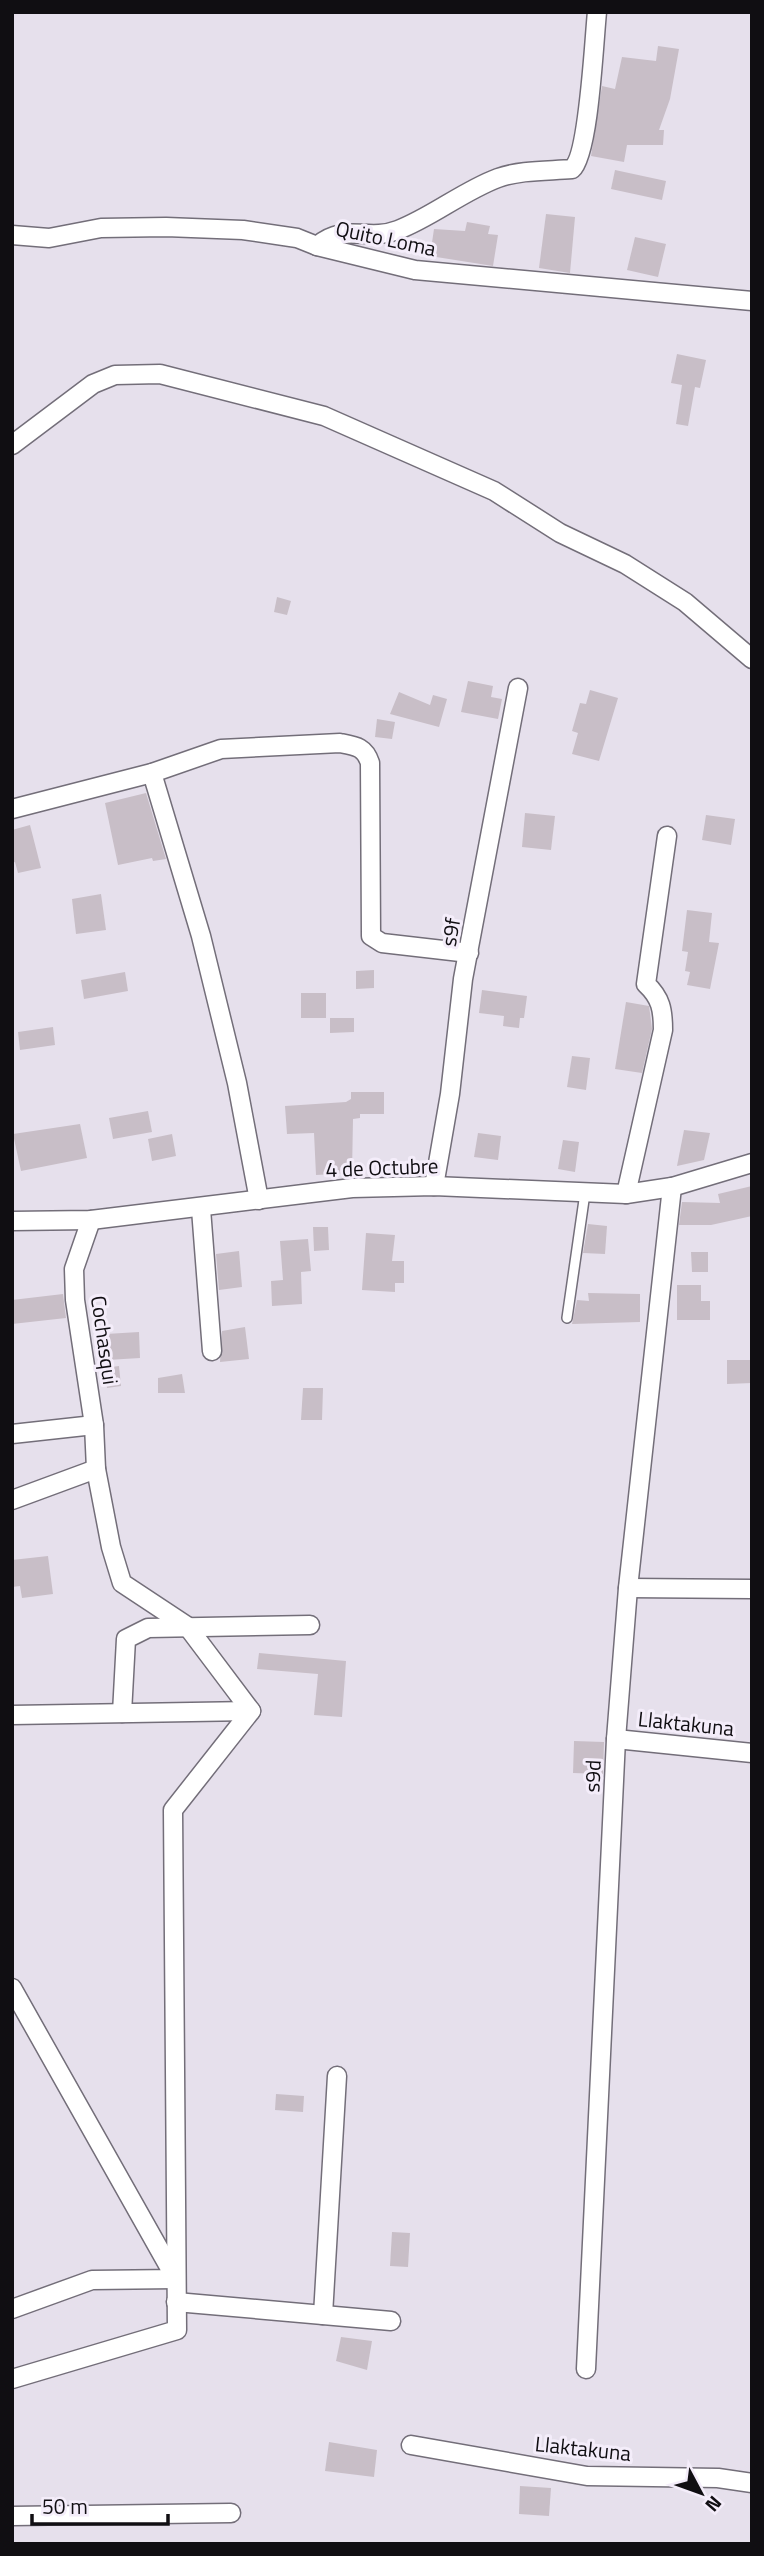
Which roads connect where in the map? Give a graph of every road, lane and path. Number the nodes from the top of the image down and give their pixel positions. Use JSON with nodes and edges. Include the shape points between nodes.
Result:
{"nodes":[{"id":1,"x":597,"y":12,"type":"edge"},
{"id":2,"x":12,"y":235,"type":"edge"},
{"id":3,"x":317,"y":246,"type":"junction"},
{"id":4,"x":752,"y":302,"type":"edge"},
{"id":5,"x":12,"y":445,"type":"edge"},
{"id":6,"x":752,"y":659,"type":"edge"},
{"id":7,"x":518,"y":688,"type":"dead end"},
{"id":8,"x":152,"y":773,"type":"junction"},
{"id":9,"x":12,"y":809,"type":"edge"},
{"id":10,"x":667,"y":836,"type":"dead end"},
{"id":11,"x":469,"y":954,"type":"junction"},
{"id":12,"x":752,"y":1163,"type":"edge"},
{"id":13,"x":434,"y":1186,"type":"junction"},
{"id":14,"x":672,"y":1187,"type":"junction"},
{"id":15,"x":585,"y":1193,"type":"junction"},
{"id":16,"x":626,"y":1194,"type":"junction"},
{"id":17,"x":259,"y":1200,"type":"junction"},
{"id":18,"x":201,"y":1209,"type":"junction"},
{"id":19,"x":91,"y":1220,"type":"junction"},
{"id":20,"x":12,"y":1221,"type":"edge"},
{"id":21,"x":567,"y":1318,"type":"dead end"},
{"id":22,"x":212,"y":1350,"type":"dead end"},
{"id":23,"x":94,"y":1425,"type":"junction"},
{"id":24,"x":12,"y":1434,"type":"edge"},
{"id":25,"x":96,"y":1469,"type":"junction"},
{"id":26,"x":12,"y":1500,"type":"edge"},
{"id":27,"x":628,"y":1588,"type":"junction"},
{"id":28,"x":752,"y":1589,"type":"edge"},
{"id":29,"x":310,"y":1625,"type":"dead end"},
{"id":30,"x":187,"y":1626,"type":"junction"},
{"id":31,"x":251,"y":1711,"type":"junction"},
{"id":32,"x":122,"y":1713,"type":"junction"},
{"id":33,"x":12,"y":1715,"type":"edge"},
{"id":34,"x":616,"y":1739,"type":"junction"},
{"id":35,"x":752,"y":1753,"type":"edge"},
{"id":36,"x":12,"y":1988,"type":"edge"},
{"id":37,"x":337,"y":2076,"type":"dead end"},
{"id":38,"x":176,"y":2279,"type":"junction"},
{"id":39,"x":177,"y":2302,"type":"junction"},
{"id":40,"x":12,"y":2309,"type":"edge"},
{"id":41,"x":323,"y":2315,"type":"junction"},
{"id":42,"x":391,"y":2322,"type":"dead end"},
{"id":43,"x":586,"y":2369,"type":"dead end"},
{"id":44,"x":12,"y":2379,"type":"edge"},
{"id":45,"x":411,"y":2445,"type":"dead end"},
{"id":46,"x":752,"y":2483,"type":"edge"},
{"id":47,"x":231,"y":2513,"type":"dead end"},
{"id":48,"x":12,"y":2516,"type":"edge"}],
"edges":[{"from":1,"to":3,"type":"street","via":[[585,137],[577,165],[499,178],[398,230],[373,235],[331,234]]},
{"from":2,"to":3,"type":"street","name":"Quito Loma","via":[[49,238],[101,228],[243,230],[297,238]]},
{"from":3,"to":4,"type":"street","name":"Quito Loma","via":[[415,270]]},
{"from":5,"to":6,"type":"street","via":[[93,384],[116,375],[160,374],[311,412],[494,491],[560,533],[625,564],[685,602]]},
{"from":7,"to":11,"type":"street","name":"s9f"},
{"from":8,"to":9,"type":"street"},
{"from":8,"to":11,"type":"street","via":[[221,749],[341,743],[360,747],[370,763],[371,936],[382,943]]},
{"from":8,"to":17,"type":"street","via":[[201,936],[237,1083]]},
{"from":10,"to":16,"type":"street","via":[[646,984],[657,994],[663,1030]]},
{"from":11,"to":13,"type":"street","name":"s9f"},
{"from":12,"to":14,"type":"street","name":"4 de Octubre"},
{"from":13,"to":15,"type":"street","name":"4 de Octubre"},
{"from":13,"to":17,"type":"street","name":"4 de Octubre","via":[[352,1188]]},
{"from":14,"to":16,"type":"street","name":"4 de Octubre"},
{"from":14,"to":27,"type":"street","name":"s9d"},
{"from":15,"to":16,"type":"street","name":"4 de Octubre"},
{"from":15,"to":21,"type":"lane"},
{"from":17,"to":18,"type":"street","name":"4 de Octubre"},
{"from":18,"to":19,"type":"street","name":"4 de Octubre"},
{"from":18,"to":22,"type":"street"},
{"from":19,"to":20,"type":"street","name":"4 de Octubre"},
{"from":19,"to":23,"type":"street","name":"Cochasqui","via":[[74,1269]]},
{"from":23,"to":24,"type":"street"},
{"from":23,"to":25,"type":"street","name":"Cochasqui"},
{"from":25,"to":26,"type":"street"},
{"from":25,"to":30,"type":"street","name":"Cochasqui","via":[[122,1583]]},
{"from":27,"to":28,"type":"street"},
{"from":27,"to":34,"type":"street","name":"s9d"},
{"from":29,"to":30,"type":"street"},
{"from":30,"to":31,"type":"street"},
{"from":30,"to":32,"type":"street","via":[[148,1628],[125,1639]]},
{"from":31,"to":32,"type":"street"},
{"from":31,"to":38,"type":"street","via":[[173,1810]]},
{"from":32,"to":33,"type":"street"},
{"from":34,"to":35,"type":"street","name":"Llaktakuna"},
{"from":34,"to":43,"type":"street","name":"s9d"},
{"from":36,"to":38,"type":"street"},
{"from":37,"to":41,"type":"street"},
{"from":38,"to":39,"type":"street"},
{"from":38,"to":40,"type":"street","via":[[92,2280]]},
{"from":39,"to":41,"type":"street"},
{"from":39,"to":44,"type":"street","via":[[177,2330]]},
{"from":41,"to":42,"type":"street"},
{"from":45,"to":46,"type":"street","name":"Llaktakuna","via":[[587,2476]]},
{"from":47,"to":48,"type":"street"}]}
